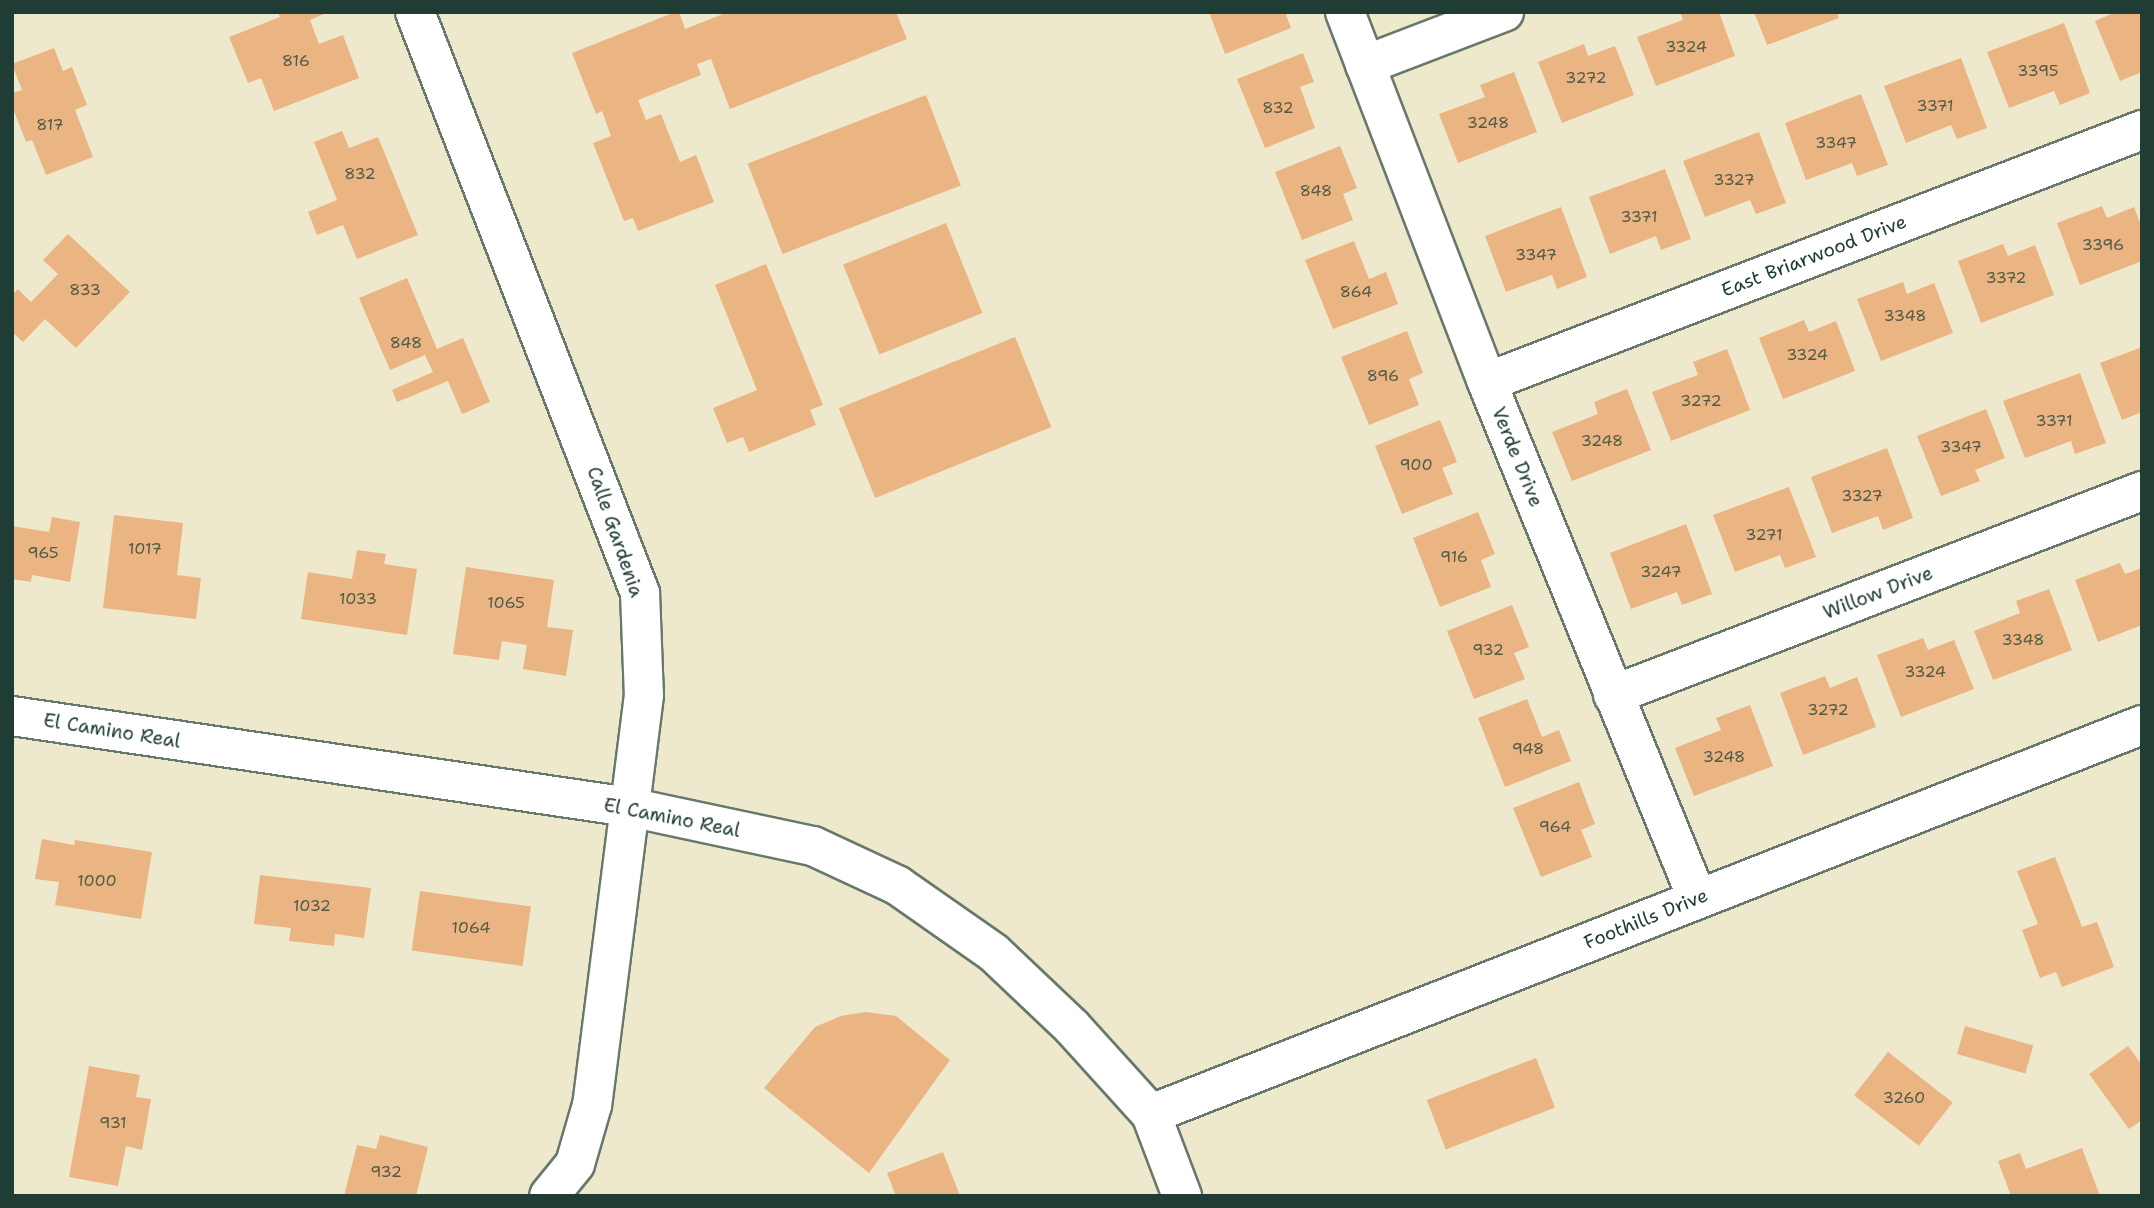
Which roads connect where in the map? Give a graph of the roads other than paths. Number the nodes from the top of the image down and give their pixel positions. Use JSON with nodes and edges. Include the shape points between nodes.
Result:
{"nodes":[{"id":1,"x":415,"y":12,"type":"edge"},
{"id":2,"x":1345,"y":12,"type":"edge"},
{"id":3,"x":1504,"y":12,"type":"edge"},
{"id":4,"x":1365,"y":65,"type":"junction"},
{"id":5,"x":2142,"y":130,"type":"edge"},
{"id":6,"x":1487,"y":382,"type":"junction"},
{"id":7,"x":2142,"y":491,"type":"edge"},
{"id":8,"x":1614,"y":695,"type":"junction"},
{"id":9,"x":12,"y":716,"type":"edge"},
{"id":10,"x":2142,"y":725,"type":"edge"},
{"id":11,"x":629,"y":807,"type":"junction"},
{"id":12,"x":1697,"y":898,"type":"junction"},
{"id":13,"x":1151,"y":1114,"type":"junction"},
{"id":14,"x":549,"y":1196,"type":"edge"},
{"id":15,"x":1182,"y":1196,"type":"edge"}],
"edges":[{"from":1,"to":11,"type":"street","name":"Calle Gardenia","via":[[639,593],[644,695]]},
{"from":2,"to":4,"type":"street","name":"Verde Drive"},
{"from":3,"to":4,"type":"street"},
{"from":4,"to":6,"type":"street","name":"Verde Drive"},
{"from":5,"to":6,"type":"street","name":"East Briarwood Drive"},
{"from":6,"to":8,"type":"street","name":"Verde Drive"},
{"from":7,"to":8,"type":"street","name":"Willow Drive"},
{"from":8,"to":12,"type":"street","name":"Verde Drive"},
{"from":9,"to":11,"type":"street","name":"El Camino Real"},
{"from":10,"to":12,"type":"street","name":"Foothills Drive"},
{"from":11,"to":13,"type":"street","name":"El Camino Real","via":[[813,846],[897,885],[994,953],[1072,1027]]},
{"from":11,"to":14,"type":"street","name":"Calle Gardenia","via":[[592,1105],[575,1164]]},
{"from":12,"to":13,"type":"street","name":"Foothills Drive"},
{"from":13,"to":15,"type":"street","name":"El Camino Real"}]}
